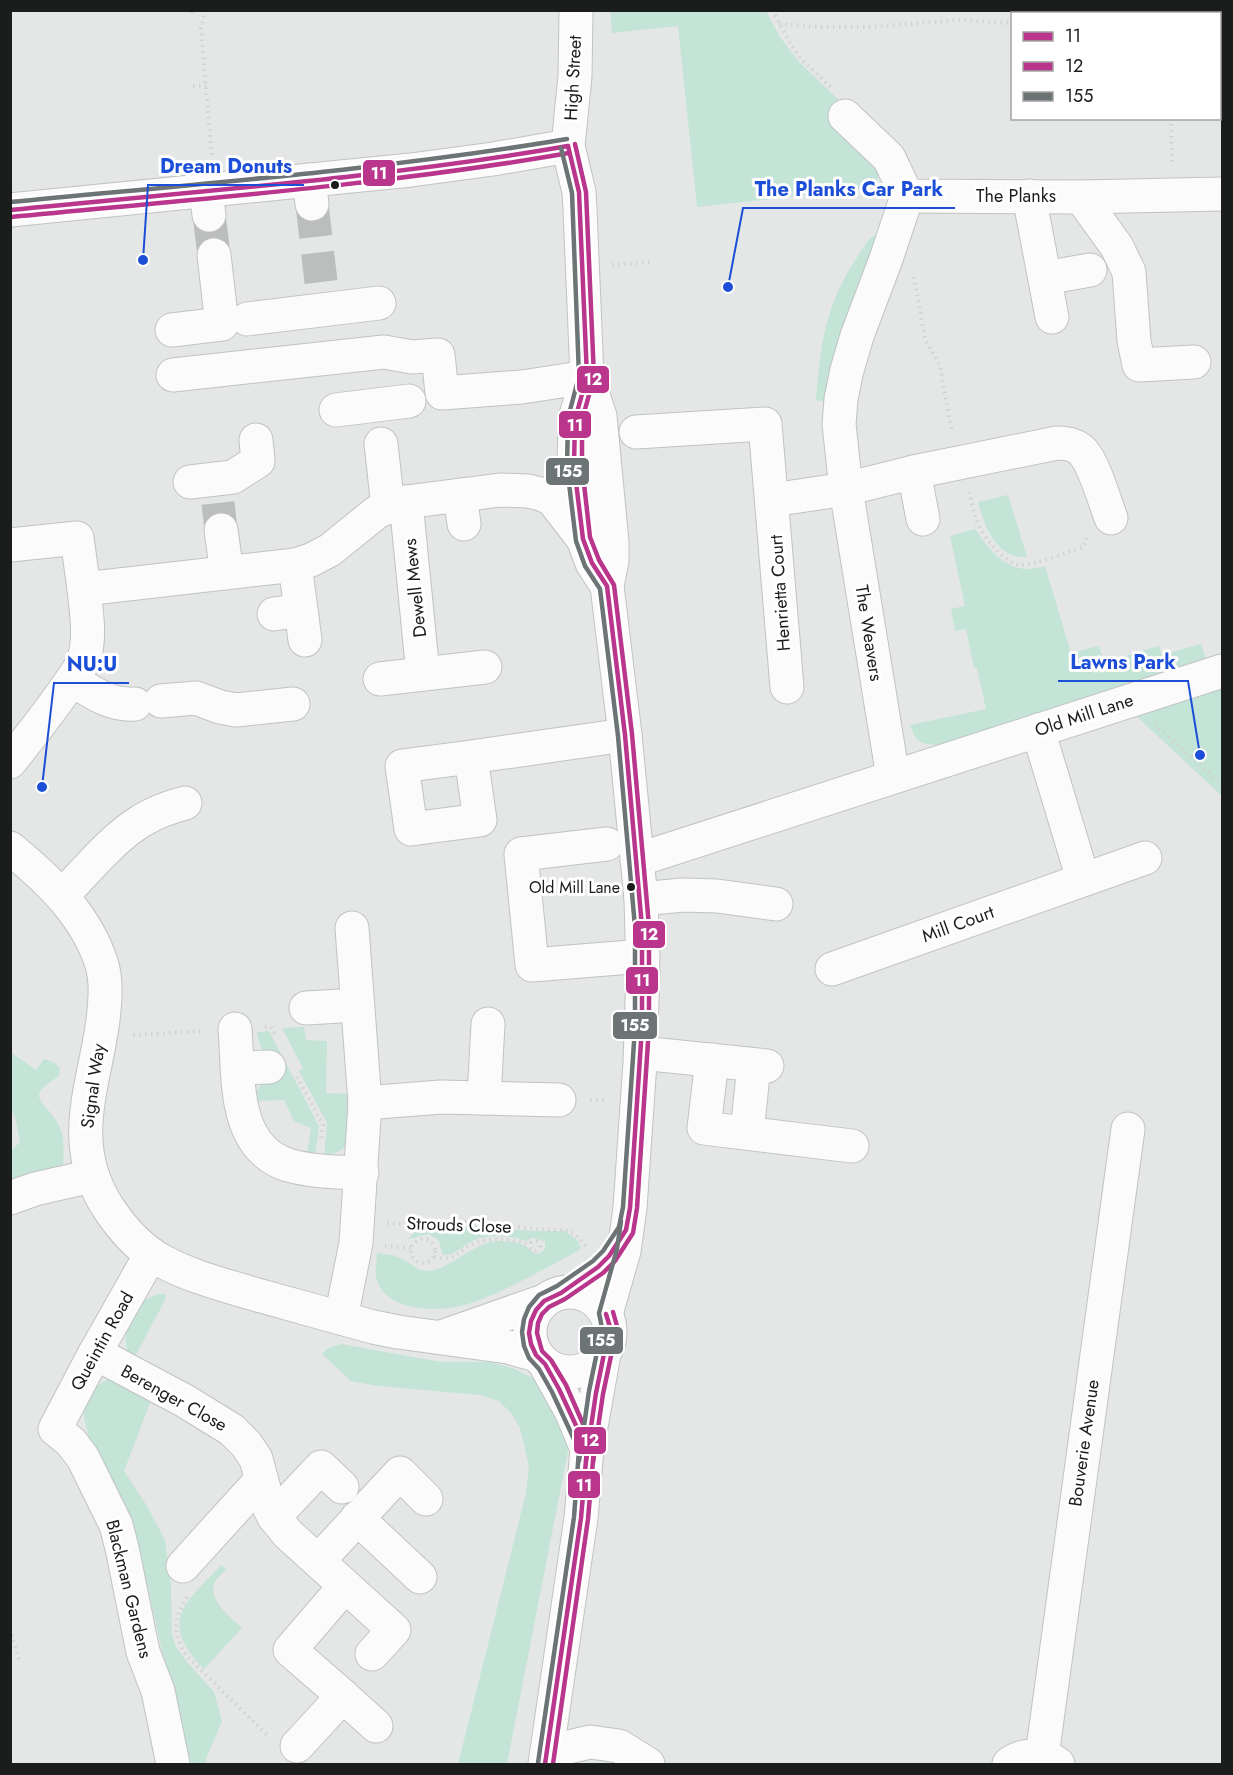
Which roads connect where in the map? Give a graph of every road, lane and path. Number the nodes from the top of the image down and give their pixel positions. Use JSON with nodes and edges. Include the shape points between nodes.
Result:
{"nodes":[{"id":1,"x":205,"y":10,"type":"edge"},
{"id":2,"x":576,"y":10,"type":"edge"},
{"id":3,"x":772,"y":10,"type":"edge"},
{"id":4,"x":1011,"y":23,"type":"edge"},
{"id":5,"x":779,"y":24,"type":"junction"},
{"id":6,"x":206,"y":85,"type":"junction"},
{"id":7,"x":193,"y":86,"type":"dead end"},
{"id":8,"x":845,"y":116,"type":"joint"},
{"id":9,"x":1171,"y":120,"type":"edge"},
{"id":10,"x":568,"y":146,"type":"junction"},
{"id":11,"x":1172,"y":168,"type":"dead end"},
{"id":12,"x":1222,"y":194,"type":"edge"},
{"id":13,"x":908,"y":196,"type":"junction"},
{"id":14,"x":1029,"y":196,"type":"junction"},
{"id":15,"x":1081,"y":197,"type":"junction"},
{"id":16,"x":210,"y":198,"type":"junction"},
{"id":17,"x":10,"y":210,"type":"edge"},
{"id":18,"x":214,"y":255,"type":"tunnel mouth"},
{"id":19,"x":886,"y":259,"type":"junction"},
{"id":20,"x":653,"y":262,"type":"dead end"},
{"id":21,"x":611,"y":265,"type":"dead end"},
{"id":22,"x":1090,"y":270,"type":"dead end"},
{"id":23,"x":1045,"y":278,"type":"junction"},
{"id":24,"x":380,"y":303,"type":"dead end"},
{"id":25,"x":1052,"y":318,"type":"dead end"},
{"id":26,"x":248,"y":319,"type":"dead end"},
{"id":27,"x":172,"y":330,"type":"dead end"},
{"id":28,"x":1194,"y":362,"type":"dead end"},
{"id":29,"x":173,"y":375,"type":"dead end"},
{"id":30,"x":587,"y":378,"type":"junction"},
{"id":31,"x":409,"y":401,"type":"dead end"},
{"id":32,"x":336,"y":410,"type":"dead end"},
{"id":33,"x":378,"y":422,"type":"junction"},
{"id":34,"x":636,"y":432,"type":"dead end"},
{"id":35,"x":256,"y":440,"type":"dead end"},
{"id":36,"x":960,"y":463,"type":"junction"},
{"id":37,"x":914,"y":472,"type":"junction"},
{"id":38,"x":846,"y":489,"type":"junction"},
{"id":39,"x":772,"y":500,"type":"junction"},
{"id":40,"x":397,"y":504,"type":"junction"},
{"id":41,"x":1110,"y":518,"type":"joint"},
{"id":42,"x":923,"y":519,"type":"dead end"},
{"id":43,"x":583,"y":538,"type":"junction"},
{"id":44,"x":10,"y":545,"type":"edge"},
{"id":45,"x":295,"y":565,"type":"junction"},
{"id":46,"x":227,"y":573,"type":"junction"},
{"id":47,"x":607,"y":586,"type":"junction"},
{"id":48,"x":84,"y":589,"type":"junction"},
{"id":49,"x":293,"y":621,"type":"dead end"},
{"id":50,"x":485,"y":667,"type":"dead end"},
{"id":51,"x":1222,"y":671,"type":"edge"},
{"id":52,"x":423,"y":674,"type":"junction"},
{"id":53,"x":380,"y":679,"type":"dead end"},
{"id":54,"x":72,"y":680,"type":"junction"},
{"id":55,"x":787,"y":687,"type":"dead end"},
{"id":56,"x":1136,"y":698,"type":"junction"},
{"id":57,"x":293,"y":704,"type":"dead end"},
{"id":58,"x":1038,"y":730,"type":"junction"},
{"id":59,"x":625,"y":735,"type":"junction"},
{"id":60,"x":471,"y":757,"type":"dead end"},
{"id":61,"x":10,"y":762,"type":"edge"},
{"id":62,"x":893,"y":777,"type":"junction"},
{"id":63,"x":1222,"y":785,"type":"edge"},
{"id":64,"x":185,"y":802,"type":"dead end"},
{"id":65,"x":607,"y":844,"type":"dead end"},
{"id":66,"x":10,"y":849,"type":"edge"},
{"id":67,"x":1145,"y":858,"type":"dead end"},
{"id":68,"x":637,"y":860,"type":"junction"},
{"id":69,"x":1083,"y":879,"type":"junction"},
{"id":70,"x":62,"y":896,"type":"junction"},
{"id":71,"x":641,"y":899,"type":"junction"},
{"id":72,"x":776,"y":904,"type":"dead end"},
{"id":73,"x":352,"y":927,"type":"dead end"},
{"id":74,"x":644,"y":956,"type":"junction"},
{"id":75,"x":832,"y":969,"type":"dead end"},
{"id":76,"x":357,"y":1005,"type":"junction"},
{"id":77,"x":306,"y":1008,"type":"dead end"},
{"id":78,"x":488,"y":1024,"type":"dead end"},
{"id":79,"x":235,"y":1029,"type":"dead end"},
{"id":80,"x":640,"y":1053,"type":"junction"},
{"id":81,"x":712,"y":1060,"type":"junction"},
{"id":82,"x":484,"y":1098,"type":"junction"},
{"id":83,"x":559,"y":1100,"type":"dead end"},
{"id":84,"x":364,"y":1103,"type":"junction"},
{"id":85,"x":1128,"y":1129,"type":"dead end"},
{"id":86,"x":747,"y":1133,"type":"junction"},
{"id":87,"x":852,"y":1146,"type":"dead end"},
{"id":88,"x":362,"y":1173,"type":"junction"},
{"id":89,"x":92,"y":1176,"type":"junction"},
{"id":90,"x":10,"y":1198,"type":"edge"},
{"id":91,"x":358,"y":1220,"type":"junction"},
{"id":92,"x":626,"y":1230,"type":"junction"},
{"id":93,"x":530,"y":1245,"type":"dead end"},
{"id":94,"x":588,"y":1249,"type":"dead end"},
{"id":95,"x":151,"y":1254,"type":"junction"},
{"id":96,"x":434,"y":1257,"type":"junction"},
{"id":97,"x":552,"y":1297,"type":"junction"},
{"id":98,"x":606,"y":1314,"type":"junction"},
{"id":99,"x":341,"y":1318,"type":"junction"},
{"id":100,"x":436,"y":1338,"type":"junction"},
{"id":101,"x":95,"y":1353,"type":"junction"},
{"id":102,"x":604,"y":1354,"type":"junction"},
{"id":103,"x":540,"y":1360,"type":"junction"},
{"id":104,"x":55,"y":1429,"type":"joint"},
{"id":105,"x":587,"y":1449,"type":"junction"},
{"id":106,"x":261,"y":1480,"type":"junction"},
{"id":107,"x":342,"y":1487,"type":"dead end"},
{"id":108,"x":426,"y":1499,"type":"dead end"},
{"id":109,"x":362,"y":1513,"type":"junction"},
{"id":110,"x":274,"y":1517,"type":"junction"},
{"id":111,"x":318,"y":1561,"type":"junction"},
{"id":112,"x":420,"y":1577,"type":"dead end"},
{"id":113,"x":188,"y":1578,"type":"joint"},
{"id":114,"x":345,"y":1586,"type":"junction"},
{"id":115,"x":10,"y":1629,"type":"edge"},
{"id":116,"x":372,"y":1654,"type":"dead end"},
{"id":117,"x":20,"y":1663,"type":"dead end"},
{"id":118,"x":343,"y":1696,"type":"junction"},
{"id":119,"x":376,"y":1726,"type":"dead end"},
{"id":120,"x":285,"y":1743,"type":"joint"},
{"id":121,"x":555,"y":1760,"type":"edge"},
{"id":122,"x":1050,"y":1760,"type":"edge"},
{"id":123,"x":172,"y":1764,"type":"edge"},
{"id":124,"x":648,"y":1764,"type":"edge"},
{"id":125,"x":1009,"y":1764,"type":"edge"}],
"edges":[{"from":1,"to":6,"type":"path","via":[[201,29]]},
{"from":2,"to":10,"type":"street","name":"High Street"},
{"from":3,"to":5,"type":"path"},
{"from":4,"to":5,"type":"path","via":[[959,20],[869,27]]},
{"from":5,"to":8,"type":"path","via":[[803,62],[853,107]]},
{"from":6,"to":7,"type":"path"},
{"from":6,"to":16,"type":"path"},
{"from":8,"to":13,"type":"street","via":[[889,158]]},
{"from":9,"to":11,"type":"path"},
{"from":10,"to":16,"type":"street","via":[[311,192]]},
{"from":10,"to":30,"type":"street","name":"High Street","via":[[579,192]]},
{"from":12,"to":15,"type":"street","name":"The Planks"},
{"from":13,"to":14,"type":"street","name":"The Planks"},
{"from":13,"to":19,"type":"street","name":"The Weavers"},
{"from":14,"to":15,"type":"street","name":"The Planks"},
{"from":14,"to":23,"type":"street"},
{"from":15,"to":28,"type":"street","via":[[1117,247],[1129,272],[1138,365]]},
{"from":16,"to":17,"type":"street"},
{"from":18,"to":27,"type":"street","via":[[222,324]]},
{"from":19,"to":36,"type":"path","via":[[914,277],[925,339],[940,366]]},
{"from":19,"to":38,"type":"street","name":"The Weavers","via":[[857,336],[841,399],[839,424]]},
{"from":20,"to":21,"type":"path"},
{"from":22,"to":23,"type":"street"},
{"from":23,"to":25,"type":"street"},
{"from":24,"to":26,"type":"street","via":[[323,296]]},
{"from":29,"to":30,"type":"street","via":[[384,352],[438,356],[442,393]]},
{"from":30,"to":43,"type":"street","via":[[575,419],[573,452]]},
{"from":30,"to":47,"type":"street","via":[[600,416],[612,542]]},
{"from":31,"to":33,"type":"street"},
{"from":32,"to":33,"type":"street"},
{"from":33,"to":40,"type":"street","name":"Dewell Mews"},
{"from":34,"to":39,"type":"street","name":"Henrietta Court","via":[[765,424]]},
{"from":35,"to":46,"type":"street","via":[[258,460],[211,499]]},
{"from":36,"to":37,"type":"street"},
{"from":36,"to":41,"type":"street","via":[[1057,443],[1075,446],[1088,459]]},
{"from":36,"to":41,"type":"path","via":[[976,520],[985,537],[1005,559],[1020,565],[1083,547]]},
{"from":37,"to":38,"type":"street"},
{"from":37,"to":42,"type":"street"},
{"from":38,"to":39,"type":"street"},
{"from":38,"to":62,"type":"street","name":"The Weavers"},
{"from":39,"to":55,"type":"street","name":"Henrietta Court"},
{"from":40,"to":43,"type":"street","via":[[462,510],[512,490],[541,494],[558,506]]},
{"from":40,"to":45,"type":"street","via":[[377,512],[330,550]]},
{"from":40,"to":52,"type":"street","name":"Dewell Mews"},
{"from":43,"to":47,"type":"street","via":[[592,563]]},
{"from":44,"to":48,"type":"street","via":[[77,538]]},
{"from":45,"to":46,"type":"street"},
{"from":45,"to":49,"type":"street"},
{"from":46,"to":48,"type":"street"},
{"from":47,"to":59,"type":"street"},
{"from":48,"to":54,"type":"street","via":[[87,641],[84,659]]},
{"from":50,"to":52,"type":"street"},
{"from":51,"to":56,"type":"street","name":"Old Mill Lane"},
{"from":52,"to":53,"type":"street"},
{"from":54,"to":57,"type":"street","via":[[110,702],[124,705],[196,698],[236,710]]},
{"from":54,"to":61,"type":"street"},
{"from":56,"to":58,"type":"street","name":"Old Mill Lane"},
{"from":56,"to":63,"type":"path","via":[[1141,712]]},
{"from":58,"to":62,"type":"street","name":"Old Mill Lane"},
{"from":58,"to":69,"type":"street"},
{"from":59,"to":60,"type":"street"},
{"from":59,"to":68,"type":"street"},
{"from":62,"to":68,"type":"street","name":"Old Mill Lane"},
{"from":64,"to":70,"type":"street","via":[[138,822]]},
{"from":65,"to":74,"type":"street","via":[[521,854],[532,965]]},
{"from":66,"to":70,"type":"street","name":"Signal Way"},
{"from":67,"to":69,"type":"street","name":"Mill Court"},
{"from":68,"to":71,"type":"street"},
{"from":69,"to":75,"type":"street","name":"Mill Court"},
{"from":70,"to":89,"type":"street","name":"Signal Way","via":[[91,939],[105,985],[86,1114]]},
{"from":71,"to":72,"type":"street","via":[[717,896]]},
{"from":71,"to":74,"type":"street"},
{"from":73,"to":76,"type":"street"},
{"from":74,"to":80,"type":"street"},
{"from":76,"to":77,"type":"street"},
{"from":76,"to":84,"type":"street"},
{"from":78,"to":82,"type":"street"},
{"from":79,"to":88,"type":"street","via":[[253,1068],[240,1099],[246,1125],[256,1144],[281,1163]]},
{"from":80,"to":81,"type":"street"},
{"from":80,"to":92,"type":"street"},
{"from":81,"to":86,"type":"street","via":[[704,1128]]},
{"from":81,"to":86,"type":"street","via":[[761,1065]]},
{"from":82,"to":83,"type":"street"},
{"from":82,"to":84,"type":"street"},
{"from":84,"to":88,"type":"street"},
{"from":85,"to":122,"type":"street","name":"Bouverie Avenue"},
{"from":86,"to":87,"type":"street"},
{"from":88,"to":91,"type":"street"},
{"from":89,"to":90,"type":"street"},
{"from":89,"to":95,"type":"street","name":"Signal Way","via":[[117,1221]]},
{"from":91,"to":94,"type":"path","name":"Strouds Close","via":[[427,1226],[481,1222],[563,1230],[574,1233]]},
{"from":91,"to":99,"type":"street"},
{"from":92,"to":97,"type":"street","via":[[598,1267]]},
{"from":92,"to":98,"type":"street"},
{"from":93,"to":96,"type":"path","via":[[495,1239],[471,1245],[455,1257]]},
{"from":95,"to":99,"type":"street","name":"Signal Way","via":[[198,1277]]},
{"from":95,"to":101,"type":"street","name":"Queintin Road"},
{"from":96,"to":96,"type":"path","via":[[426,1262],[417,1261],[411,1253],[413,1245],[419,1239],[429,1240],[434,1246]]},
{"from":97,"to":98,"type":"street","via":[[574,1292],[587,1296]]},
{"from":97,"to":100,"type":"street","name":"Signal Way"},
{"from":97,"to":103,"type":"street","via":[[536,1310],[531,1321],[531,1344]]},
{"from":98,"to":102,"type":"street","via":[[610,1327]]},
{"from":99,"to":100,"type":"street","name":"Signal Way"},
{"from":100,"to":103,"type":"street","name":"Signal Way","via":[[508,1347]]},
{"from":101,"to":104,"type":"street","name":"Queintin Road"},
{"from":101,"to":106,"type":"street","name":"Berenger Close","via":[[232,1430],[256,1459]]},
{"from":102,"to":103,"type":"street","via":[[583,1371],[570,1373]]},
{"from":102,"to":105,"type":"street"},
{"from":103,"to":105,"type":"street","via":[[571,1411]]},
{"from":104,"to":123,"type":"street","name":"Blackman Gardens","via":[[83,1458],[116,1525],[143,1652],[158,1691]]},
{"from":105,"to":121,"type":"street"},
{"from":106,"to":110,"type":"street","name":"Berenger Close"},
{"from":106,"to":113,"type":"street"},
{"from":107,"to":110,"type":"street","via":[[321,1467]]},
{"from":108,"to":109,"type":"street","via":[[400,1473]]},
{"from":109,"to":111,"type":"street"},
{"from":109,"to":112,"type":"street"},
{"from":110,"to":111,"type":"street","name":"Berenger Close"},
{"from":111,"to":114,"type":"street","name":"Berenger Close"},
{"from":113,"to":120,"type":"path","via":[[186,1598],[177,1616],[179,1644],[186,1655]]},
{"from":114,"to":116,"type":"street","name":"Berenger Close","via":[[394,1630]]},
{"from":114,"to":118,"type":"street","via":[[290,1650]]},
{"from":115,"to":117,"type":"path"},
{"from":118,"to":119,"type":"street"},
{"from":118,"to":120,"type":"street"},
{"from":121,"to":124,"type":"street","via":[[590,1742],[619,1746]]},
{"from":122,"to":125,"type":"street","via":[[1031,1755]]}]}
